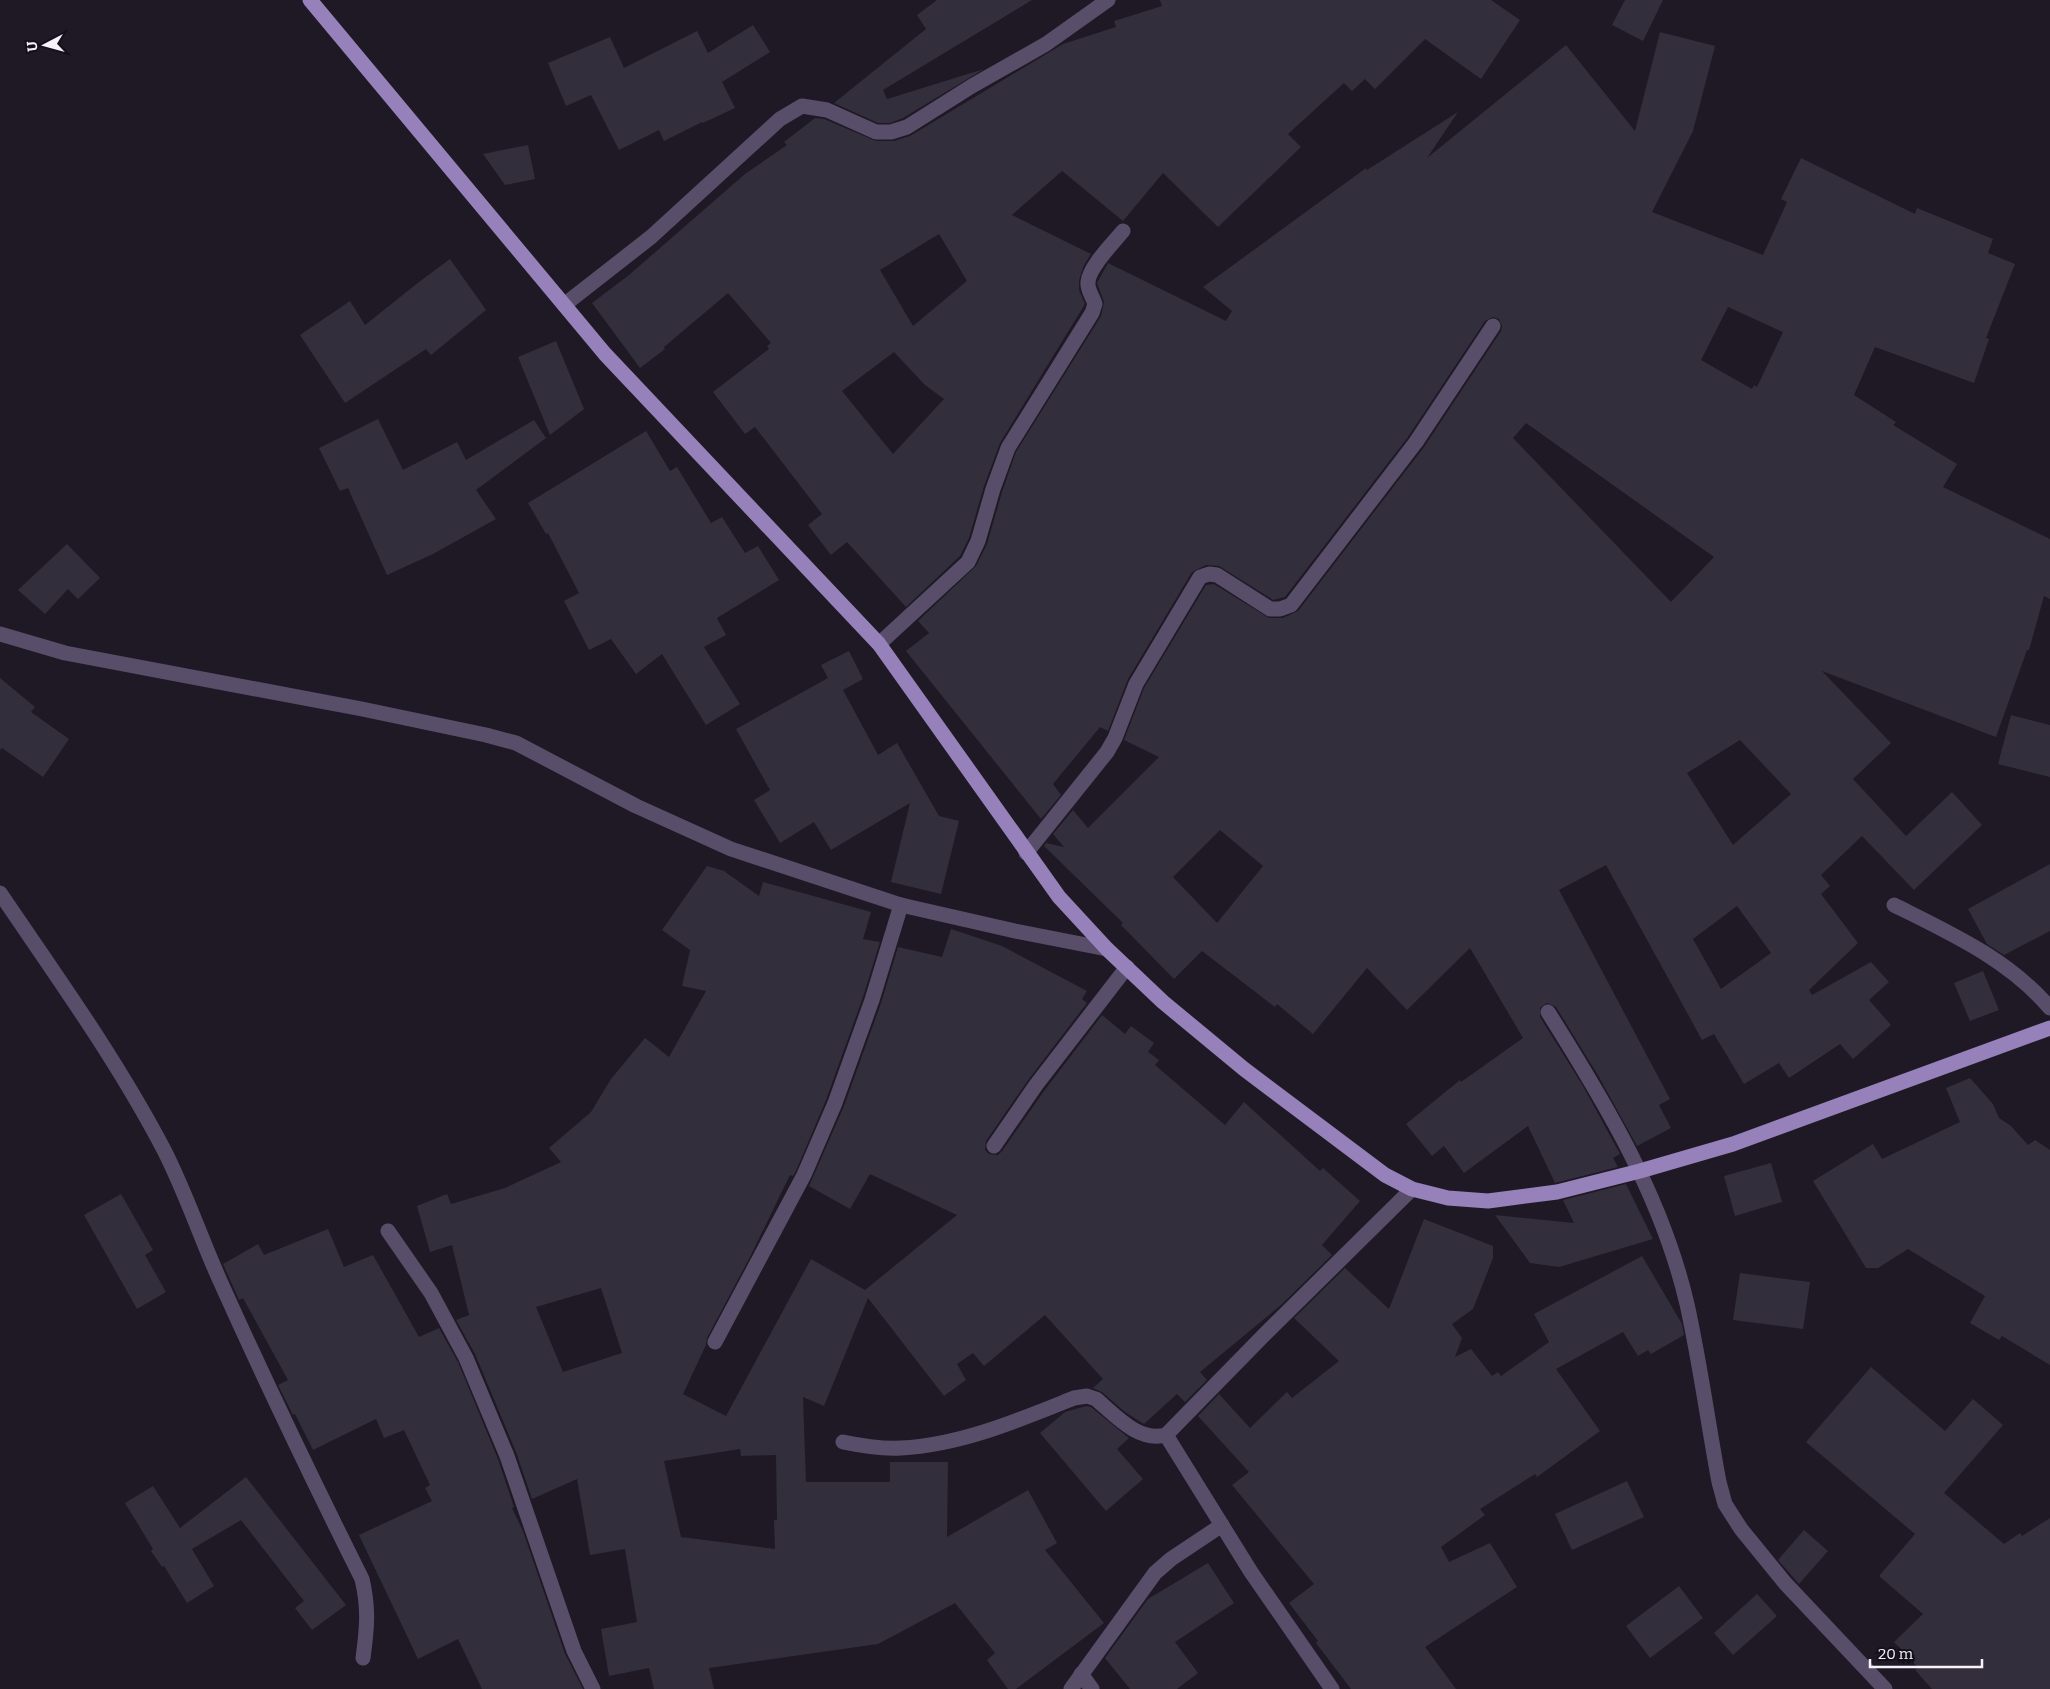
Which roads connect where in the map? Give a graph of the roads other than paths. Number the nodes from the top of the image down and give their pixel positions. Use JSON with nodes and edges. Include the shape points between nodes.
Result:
{"nodes":[{"id":1,"x":310,"y":0,"type":"edge"},
{"id":2,"x":1108,"y":0,"type":"edge"},
{"id":3,"x":1122,"y":231,"type":"dead end"},
{"id":4,"x":564,"y":305,"type":"junction"},
{"id":5,"x":1494,"y":326,"type":"dead end"},
{"id":6,"x":0,"y":634,"type":"edge"},
{"id":7,"x":879,"y":644,"type":"junction"},
{"id":8,"x":1026,"y":854,"type":"junction"},
{"id":9,"x":0,"y":893,"type":"edge"},
{"id":10,"x":901,"y":905,"type":"junction"},
{"id":11,"x":1894,"y":905,"type":"dead end"},
{"id":12,"x":1107,"y":949,"type":"junction"},
{"id":13,"x":1127,"y":968,"type":"junction"},
{"id":14,"x":2050,"y":1008,"type":"edge"},
{"id":15,"x":1548,"y":1012,"type":"dead end"},
{"id":16,"x":2050,"y":1028,"type":"edge"},
{"id":17,"x":994,"y":1146,"type":"dead end"},
{"id":18,"x":1640,"y":1171,"type":"junction"},
{"id":19,"x":1412,"y":1189,"type":"junction"},
{"id":20,"x":388,"y":1232,"type":"dead end"},
{"id":21,"x":715,"y":1342,"type":"dead end"},
{"id":22,"x":1166,"y":1436,"type":"junction"},
{"id":23,"x":843,"y":1442,"type":"dead end"},
{"id":24,"x":1222,"y":1525,"type":"junction"},
{"id":25,"x":363,"y":1658,"type":"dead end"},
{"id":26,"x":1081,"y":1674,"type":"junction"},
{"id":27,"x":593,"y":1689,"type":"edge"},
{"id":28,"x":1071,"y":1689,"type":"edge"},
{"id":29,"x":1092,"y":1689,"type":"edge"},
{"id":30,"x":1332,"y":1689,"type":"edge"},
{"id":31,"x":1885,"y":1689,"type":"edge"}],
"edges":[{"from":1,"to":4,"type":"main road"},
{"from":2,"to":4,"type":"street","via":[[1046,44],[907,127],[892,132],[876,132],[827,110],[802,106],[780,119],[651,237]]},
{"from":3,"to":7,"type":"street","via":[[1090,272],[1088,290],[1093,297],[1094,309],[1008,448],[968,562]]},
{"from":4,"to":7,"type":"main road","via":[[605,354]]},
{"from":5,"to":8,"type":"street","via":[[1416,442],[1291,605],[1270,609],[1216,575],[1200,577],[1136,684],[1107,752]]},
{"from":6,"to":10,"type":"street","via":[[65,653],[362,709],[516,744],[636,806],[731,849]]},
{"from":7,"to":8,"type":"main road"},
{"from":8,"to":12,"type":"main road","via":[[1059,897]]},
{"from":9,"to":25,"type":"street","via":[[85,1017],[164,1151],[279,1412],[362,1579],[368,1627]]},
{"from":10,"to":12,"type":"street"},
{"from":10,"to":21,"type":"street","via":[[872,1000],[835,1103],[783,1217]]},
{"from":11,"to":14,"type":"street","via":[[1987,953],[2036,992]]},
{"from":12,"to":13,"type":"main road"},
{"from":13,"to":17,"type":"street","via":[[1036,1085]]},
{"from":13,"to":19,"type":"main road","via":[[1244,1069],[1385,1175]]},
{"from":15,"to":18,"type":"street","via":[[1599,1093]]},
{"from":16,"to":18,"type":"main road","via":[[1733,1144]]},
{"from":18,"to":19,"type":"main road","via":[[1557,1192],[1488,1202],[1448,1198]]},
{"from":18,"to":31,"type":"street","via":[[1687,1304],[1725,1504],[1785,1583]]},
{"from":19,"to":22,"type":"street"},
{"from":20,"to":27,"type":"street","via":[[431,1293],[466,1358],[507,1456],[574,1651]]},
{"from":22,"to":23,"type":"street","via":[[1144,1436],[1096,1399],[1086,1396],[993,1429],[935,1444],[884,1448]]},
{"from":22,"to":24,"type":"street"},
{"from":24,"to":26,"type":"street","via":[[1155,1573]]},
{"from":24,"to":30,"type":"street"},
{"from":26,"to":28,"type":"street"},
{"from":26,"to":29,"type":"street"}]}
